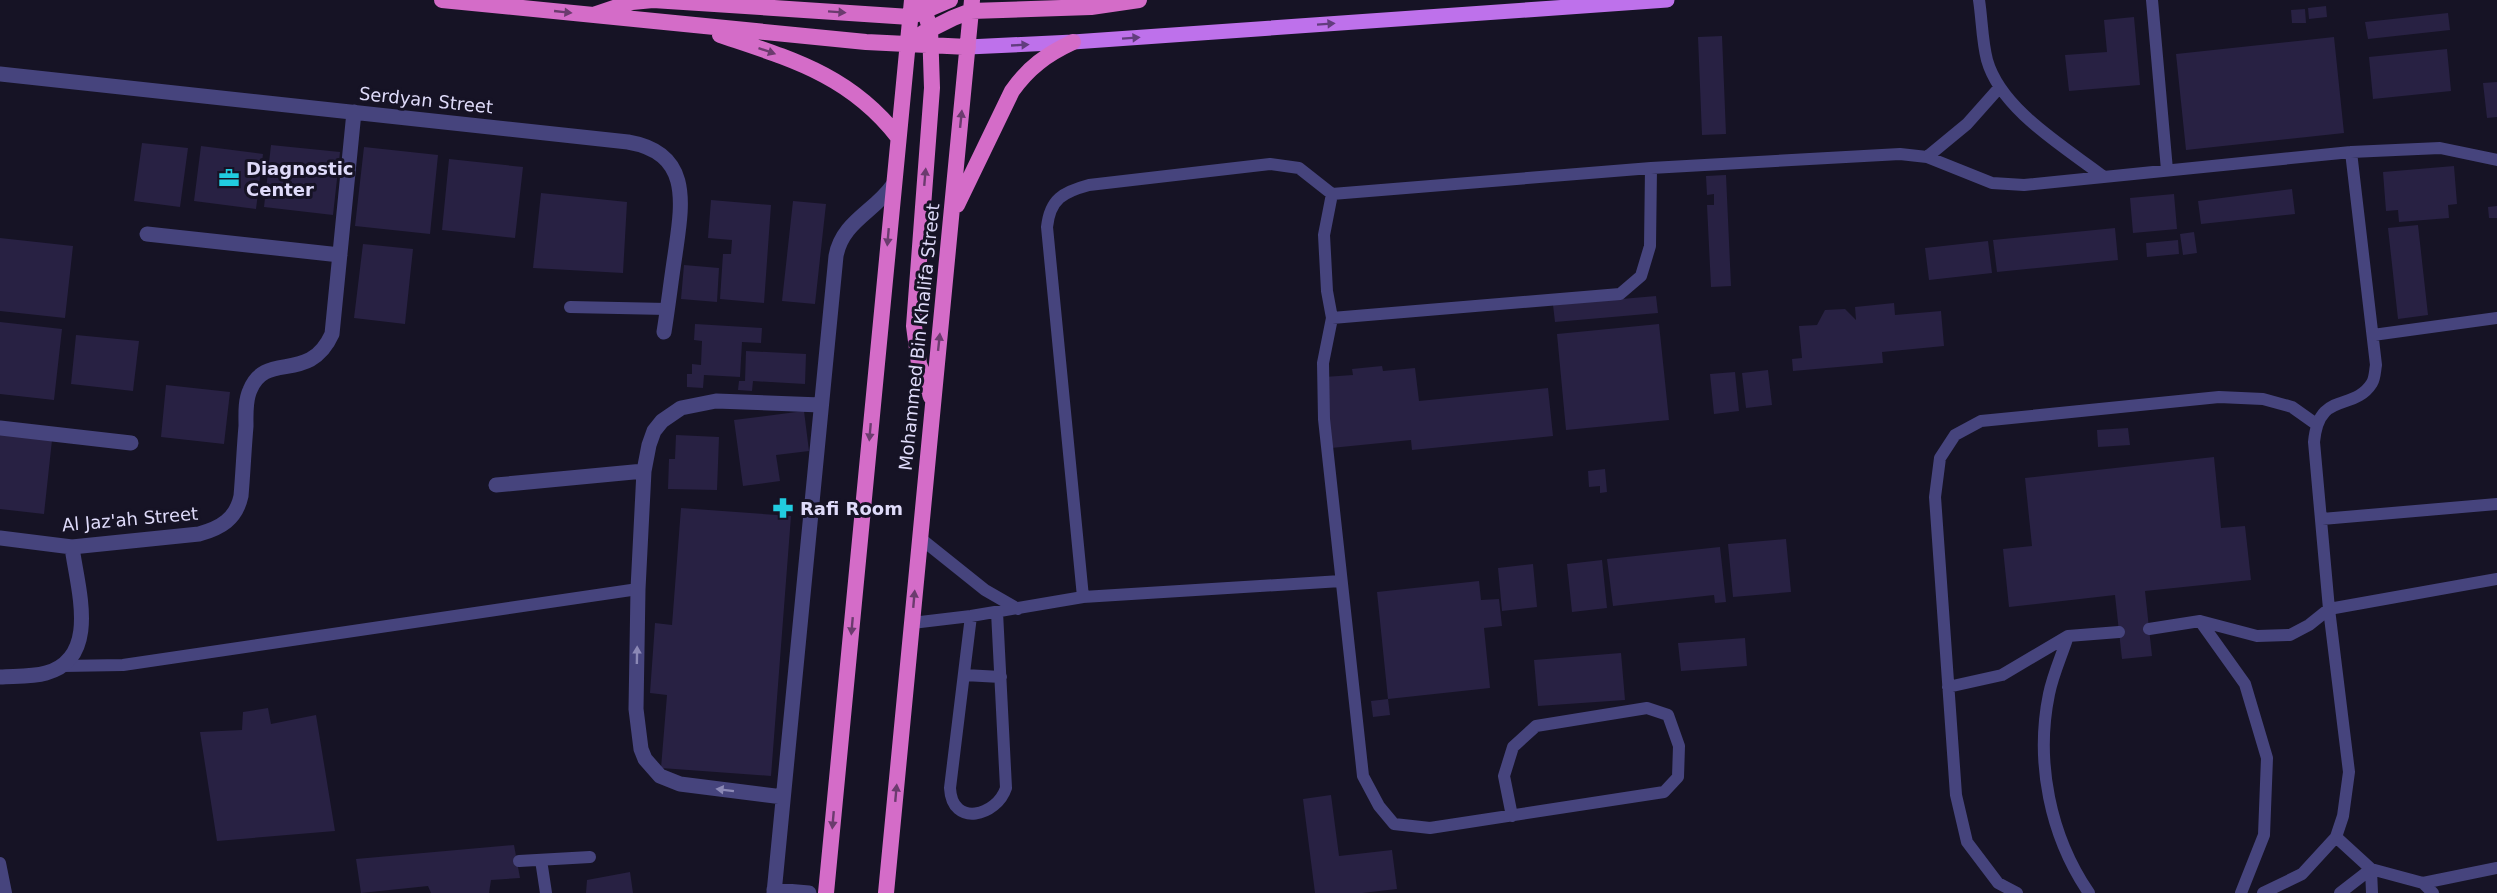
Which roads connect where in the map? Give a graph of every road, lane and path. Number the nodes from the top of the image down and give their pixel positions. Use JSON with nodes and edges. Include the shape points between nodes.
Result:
{"nodes":[{"id":1,"x":442,"y":0,"type":"edge"},
{"id":2,"x":1139,"y":0,"type":"edge"},
{"id":3,"x":1666,"y":0,"type":"edge"},
{"id":4,"x":1979,"y":0,"type":"edge"},
{"id":5,"x":2152,"y":0,"type":"edge"},
{"id":6,"x":949,"y":5,"type":"edge"},
{"id":7,"x":972,"y":6,"type":"edge"},
{"id":8,"x":917,"y":7,"type":"edge"},
{"id":9,"x":592,"y":15,"type":"junction"},
{"id":10,"x":692,"y":25,"type":"junction"},
{"id":11,"x":930,"y":28,"type":"junction"},
{"id":12,"x":1073,"y":42,"type":"junction"},
{"id":13,"x":907,"y":45,"type":"junction"},
{"id":14,"x":932,"y":46,"type":"junction"},
{"id":15,"x":968,"y":47,"type":"junction"},
{"id":16,"x":0,"y":74,"type":"edge"},
{"id":17,"x":2000,"y":88,"type":"junction"},
{"id":18,"x":354,"y":112,"type":"junction"},
{"id":19,"x":898,"y":137,"type":"junction"},
{"id":20,"x":2351,"y":152,"type":"junction"},
{"id":21,"x":1927,"y":157,"type":"junction"},
{"id":22,"x":2497,"y":160,"type":"edge"},
{"id":23,"x":1652,"y":168,"type":"junction"},
{"id":24,"x":2167,"y":170,"type":"junction"},
{"id":25,"x":2104,"y":177,"type":"junction"},
{"id":26,"x":893,"y":185,"type":"junction"},
{"id":27,"x":1332,"y":194,"type":"junction"},
{"id":28,"x":950,"y":219,"type":"junction"},
{"id":29,"x":147,"y":234,"type":"dead end"},
{"id":30,"x":340,"y":255,"type":"junction"},
{"id":31,"x":570,"y":307,"type":"dead end"},
{"id":32,"x":668,"y":309,"type":"junction"},
{"id":33,"x":1332,"y":318,"type":"junction"},
{"id":34,"x":2497,"y":318,"type":"edge"},
{"id":35,"x":664,"y":333,"type":"dead end"},
{"id":36,"x":2373,"y":335,"type":"junction"},
{"id":37,"x":933,"y":400,"type":"junction"},
{"id":38,"x":821,"y":405,"type":"junction"},
{"id":39,"x":2316,"y":424,"type":"junction"},
{"id":40,"x":0,"y":428,"type":"edge"},
{"id":41,"x":131,"y":443,"type":"dead end"},
{"id":42,"x":644,"y":471,"type":"junction"},
{"id":43,"x":496,"y":485,"type":"dead end"},
{"id":44,"x":2497,"y":504,"type":"edge"},
{"id":45,"x":2322,"y":519,"type":"junction"},
{"id":46,"x":0,"y":538,"type":"edge"},
{"id":47,"x":920,"y":538,"type":"junction"},
{"id":48,"x":72,"y":547,"type":"junction"},
{"id":49,"x":2497,"y":579,"type":"edge"},
{"id":50,"x":1341,"y":581,"type":"junction"},
{"id":51,"x":638,"y":589,"type":"junction"},
{"id":52,"x":1083,"y":597,"type":"junction"},
{"id":53,"x":1018,"y":609,"type":"junction"},
{"id":54,"x":2329,"y":609,"type":"junction"},
{"id":55,"x":997,"y":612,"type":"junction"},
{"id":56,"x":971,"y":616,"type":"junction"},
{"id":57,"x":2200,"y":621,"type":"junction"},
{"id":58,"x":912,"y":623,"type":"junction"},
{"id":59,"x":2149,"y":629,"type":"dead end"},
{"id":60,"x":2119,"y":633,"type":"dead end"},
{"id":61,"x":2068,"y":636,"type":"junction"},
{"id":62,"x":62,"y":666,"type":"junction"},
{"id":63,"x":964,"y":675,"type":"junction"},
{"id":64,"x":0,"y":677,"type":"edge"},
{"id":65,"x":1001,"y":677,"type":"junction"},
{"id":66,"x":1948,"y":687,"type":"junction"},
{"id":67,"x":783,"y":797,"type":"junction"},
{"id":68,"x":1512,"y":816,"type":"junction"},
{"id":69,"x":2336,"y":837,"type":"junction"},
{"id":70,"x":590,"y":857,"type":"dead end"},
{"id":71,"x":541,"y":860,"type":"junction"},
{"id":72,"x":519,"y":861,"type":"dead end"},
{"id":73,"x":0,"y":863,"type":"edge"},
{"id":74,"x":2497,"y":868,"type":"edge"},
{"id":75,"x":2371,"y":869,"type":"junction"},
{"id":76,"x":2422,"y":883,"type":"junction"},
{"id":77,"x":774,"y":891,"type":"edge"},
{"id":78,"x":6,"y":893,"type":"edge"},
{"id":79,"x":546,"y":893,"type":"edge"},
{"id":80,"x":809,"y":893,"type":"edge"},
{"id":81,"x":826,"y":893,"type":"edge"},
{"id":82,"x":886,"y":893,"type":"edge"},
{"id":83,"x":2017,"y":893,"type":"edge"},
{"id":84,"x":2089,"y":893,"type":"edge"},
{"id":85,"x":2241,"y":893,"type":"edge"},
{"id":86,"x":2263,"y":893,"type":"edge"},
{"id":87,"x":2340,"y":893,"type":"edge"},
{"id":88,"x":2372,"y":893,"type":"edge"},
{"id":89,"x":2433,"y":893,"type":"edge"}],
"edges":[{"from":1,"to":9,"type":"highway","one_way":true},
{"from":2,"to":7,"type":"highway","via":[[1091,7]]},
{"from":12,"to":3,"type":"main road","one_way":true},
{"from":4,"to":17,"type":"lane","via":[[1988,60]]},
{"from":5,"to":24,"type":"lane"},
{"from":6,"to":7,"type":"highway"},
{"from":6,"to":8,"type":"highway"},
{"from":6,"to":11,"type":"highway"},
{"from":6,"to":15,"type":"highway"},
{"from":7,"to":15,"type":"highway","name":"Mohammed Bin Khalifa Street"},
{"from":9,"to":8,"type":"highway","one_way":true,"via":[[653,0]]},
{"from":8,"to":11,"type":"highway"},
{"from":8,"to":13,"type":"highway"},
{"from":9,"to":10,"type":"highway"},
{"from":10,"to":13,"type":"highway"},
{"from":10,"to":19,"type":"highway","one_way":true,"via":[[816,69],[873,109]]},
{"from":11,"to":13,"type":"highway"},
{"from":11,"to":14,"type":"highway"},
{"from":15,"to":12,"type":"main road","one_way":true},
{"from":12,"to":28,"type":"highway","via":[[1044,57],[1021,78]]},
{"from":13,"to":14,"type":"highway"},
{"from":13,"to":19,"type":"highway"},
{"from":14,"to":15,"type":"highway"},
{"from":37,"to":14,"type":"highway","one_way":true,"via":[[919,364],[914,326]]},
{"from":28,"to":15,"type":"highway","name":"Mohammed Bin Khalifa Street","one_way":true},
{"from":16,"to":18,"type":"street","name":"Serdyan Street"},
{"from":17,"to":21,"type":"lane","via":[[1967,124]]},
{"from":17,"to":25,"type":"lane","via":[[2032,122]]},
{"from":18,"to":30,"type":"street","name":"Al Jaz'ah Street"},
{"from":18,"to":32,"type":"street","name":"Serdyan Street","via":[[628,142],[657,152],[677,177],[682,199]]},
{"from":19,"to":26,"type":"highway"},
{"from":20,"to":22,"type":"lane","via":[[2440,148]]},
{"from":20,"to":24,"type":"lane"},
{"from":20,"to":36,"type":"lane"},
{"from":21,"to":23,"type":"lane","via":[[1900,154]]},
{"from":21,"to":25,"type":"lane","via":[[1992,183],[2024,185]]},
{"from":23,"to":27,"type":"lane"},
{"from":23,"to":33,"type":"lane","via":[[1650,246],[1641,276],[1620,294]]},
{"from":24,"to":25,"type":"lane"},
{"from":26,"to":38,"type":"street","via":[[877,204],[850,224],[837,247]]},
{"from":26,"to":81,"type":"highway","one_way":true},
{"from":27,"to":33,"type":"lane","via":[[1324,235]]},
{"from":27,"to":52,"type":"lane","via":[[1299,168],[1270,164],[1089,185],[1074,189],[1055,202],[1048,213]]},
{"from":37,"to":28,"type":"highway","name":"Mohammed Bin Khalifa Street","one_way":true},
{"from":29,"to":30,"type":"street"},
{"from":30,"to":48,"type":"street","name":"Al Jaz'ah Street","via":[[334,325],[328,342],[309,361],[265,372],[249,391],[241,496],[229,520],[199,534]]},
{"from":31,"to":32,"type":"lane"},
{"from":32,"to":35,"type":"street","name":"Serdyan Street"},
{"from":33,"to":50,"type":"lane","via":[[1323,363],[1324,419]]},
{"from":34,"to":36,"type":"lane"},
{"from":36,"to":39,"type":"lane","via":[[2376,365],[2372,382],[2360,394],[2325,411]]},
{"from":37,"to":47,"type":"highway","name":"Mohammed Bin Khalifa Street"},
{"from":38,"to":42,"type":"street","via":[[716,401],[681,408],[654,431]]},
{"from":38,"to":67,"type":"street"},
{"from":39,"to":45,"type":"lane","via":[[2314,442]]},
{"from":39,"to":66,"type":"lane","via":[[2292,407],[2263,399],[2219,397],[1980,421],[1955,435],[1940,458],[1935,497]]},
{"from":40,"to":41,"type":"street"},
{"from":42,"to":43,"type":"street"},
{"from":42,"to":51,"type":"street"},
{"from":44,"to":45,"type":"lane"},
{"from":45,"to":54,"type":"lane"},
{"from":46,"to":48,"type":"street","name":"Al Jaz'ah Street"},
{"from":47,"to":53,"type":"lane","via":[[986,591]]},
{"from":58,"to":47,"type":"highway","name":"Mohammed Bin Khalifa Street","one_way":true},
{"from":48,"to":62,"type":"street","via":[[82,623],[77,648]]},
{"from":49,"to":54,"type":"lane"},
{"from":50,"to":52,"type":"lane"},
{"from":50,"to":68,"type":"lane","via":[[1363,776],[1379,806],[1394,824],[1430,828]]},
{"from":51,"to":62,"type":"lane","via":[[123,665]]},
{"from":67,"to":51,"type":"street","one_way":true,"via":[[680,784],[660,776],[645,759],[636,709]]},
{"from":52,"to":53,"type":"lane"},
{"from":53,"to":55,"type":"lane"},
{"from":54,"to":57,"type":"lane","via":[[2290,635],[2257,636]]},
{"from":54,"to":69,"type":"lane","via":[[2349,772]]},
{"from":55,"to":56,"type":"lane"},
{"from":55,"to":65,"type":"lane"},
{"from":56,"to":58,"type":"lane"},
{"from":56,"to":63,"type":"lane"},
{"from":57,"to":59,"type":"lane"},
{"from":57,"to":85,"type":"lane","via":[[2245,684],[2267,758],[2264,835]]},
{"from":82,"to":58,"type":"highway","name":"Mohammed Bin Khalifa Street","one_way":true},
{"from":60,"to":61,"type":"lane"},
{"from":61,"to":66,"type":"lane","via":[[2002,675]]},
{"from":61,"to":84,"type":"lane","via":[[2049,693],[2043,753],[2051,812],[2072,868]]},
{"from":62,"to":64,"type":"street","via":[[45,674]]},
{"from":63,"to":65,"type":"lane"},
{"from":63,"to":65,"type":"lane","via":[[951,799],[966,814],[976,814],[1000,801],[1006,788]]},
{"from":66,"to":83,"type":"lane","via":[[1956,795],[1967,842],[1998,883]]},
{"from":67,"to":77,"type":"street"},
{"from":68,"to":68,"type":"lane","via":[[1664,792],[1678,777],[1679,746],[1668,715],[1647,708],[1536,726],[1513,747],[1504,776]]},
{"from":69,"to":75,"type":"lane"},
{"from":69,"to":86,"type":"lane","via":[[2302,874]]},
{"from":70,"to":71,"type":"lane"},
{"from":71,"to":72,"type":"lane"},
{"from":71,"to":79,"type":"lane"},
{"from":73,"to":78,"type":"lane"},
{"from":74,"to":76,"type":"lane"},
{"from":75,"to":76,"type":"lane"},
{"from":75,"to":87,"type":"lane"},
{"from":75,"to":88,"type":"lane"},
{"from":76,"to":89,"type":"lane"},
{"from":77,"to":80,"type":"street"}]}
